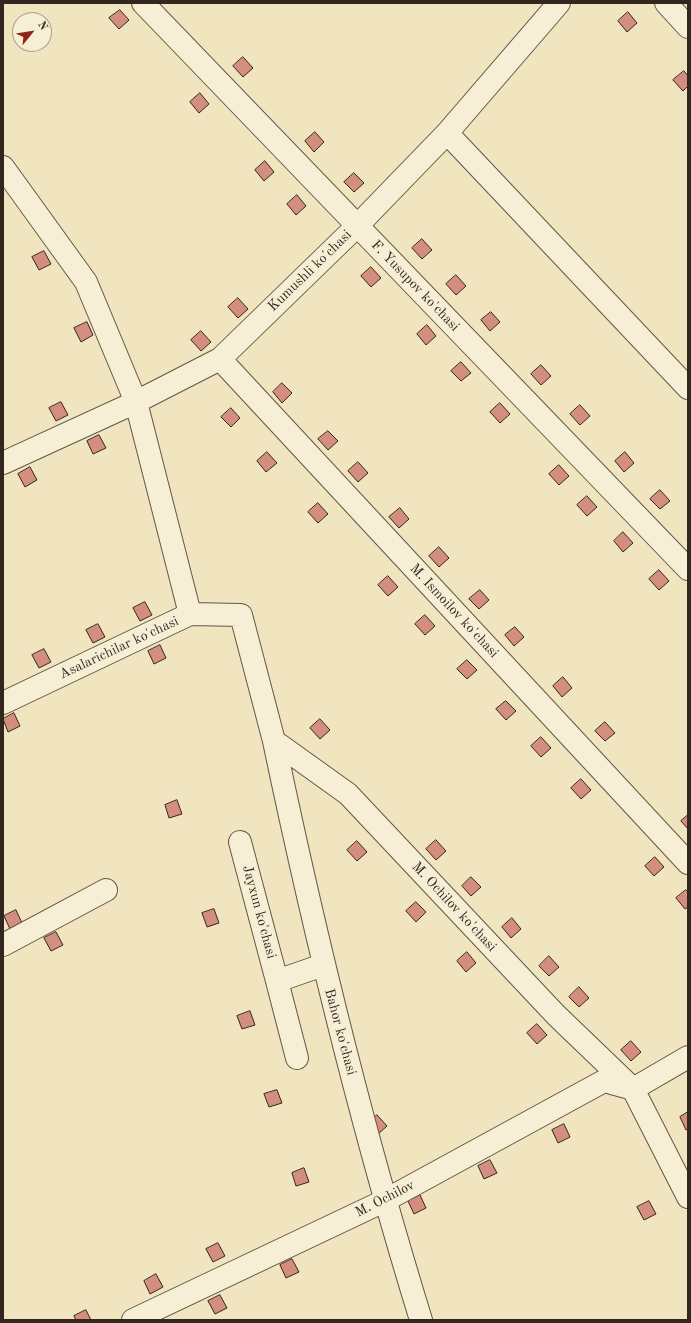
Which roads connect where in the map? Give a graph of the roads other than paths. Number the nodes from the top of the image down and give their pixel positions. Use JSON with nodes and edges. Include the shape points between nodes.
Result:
{"nodes":[{"id":1,"x":143,"y":3,"type":"edge"},
{"id":2,"x":559,"y":3,"type":"edge"},
{"id":3,"x":666,"y":3,"type":"edge"},
{"id":4,"x":688,"y":27,"type":"edge"},
{"id":5,"x":447,"y":133,"type":"junction"},
{"id":6,"x":3,"y":167,"type":"edge"},
{"id":7,"x":357,"y":226,"type":"junction"},
{"id":8,"x":220,"y":359,"type":"junction"},
{"id":9,"x":688,"y":388,"type":"edge"},
{"id":10,"x":136,"y":402,"type":"junction"},
{"id":11,"x":3,"y":463,"type":"edge"},
{"id":12,"x":688,"y":569,"type":"edge"},
{"id":13,"x":190,"y":614,"type":"junction"},
{"id":14,"x":3,"y":703,"type":"edge"},
{"id":15,"x":274,"y":741,"type":"junction"},
{"id":16,"x":240,"y":842,"type":"dead end"},
{"id":17,"x":688,"y":863,"type":"edge"},
{"id":18,"x":106,"y":890,"type":"dead end"},
{"id":19,"x":3,"y":946,"type":"edge"},
{"id":20,"x":323,"y":964,"type":"junction"},
{"id":21,"x":277,"y":981,"type":"junction"},
{"id":22,"x":688,"y":1057,"type":"edge"},
{"id":23,"x":297,"y":1058,"type":"dead end"},
{"id":24,"x":633,"y":1089,"type":"junction"},
{"id":25,"x":688,"y":1197,"type":"edge"},
{"id":26,"x":384,"y":1201,"type":"junction"},
{"id":27,"x":133,"y":1320,"type":"edge"},
{"id":28,"x":421,"y":1320,"type":"edge"}],
"edges":[{"from":1,"to":7,"type":"street","name":"F. Yusupov ko'chasi"},
{"from":2,"to":5,"type":"street","name":"Kumushli ko'chasi"},
{"from":3,"to":4,"type":"street"},
{"from":5,"to":7,"type":"street","name":"Kumushli ko'chasi"},
{"from":5,"to":9,"type":"street"},
{"from":6,"to":10,"type":"street","via":[[86,282]]},
{"from":7,"to":8,"type":"street","name":"Kumushli ko'chasi"},
{"from":7,"to":12,"type":"street","name":"F. Yusupov ko'chasi"},
{"from":8,"to":10,"type":"street","name":"Kumushli ko'chasi"},
{"from":8,"to":17,"type":"street","name":"M. Ismoilov ko'chasi"},
{"from":10,"to":11,"type":"street","name":"Kumushli ko'chasi"},
{"from":10,"to":13,"type":"street"},
{"from":13,"to":14,"type":"street","name":"Asalarichilar ko'chasi"},
{"from":13,"to":15,"type":"street","name":"Asalarichilar ko'chasi","via":[[241,615]]},
{"from":15,"to":20,"type":"street","name":"Bahor ko'chasi"},
{"from":15,"to":24,"type":"street","name":"M. Ochilov ko'chasi","via":[[348,794],[556,1015]]},
{"from":16,"to":21,"type":"street","name":"Jayxun ko'chasi"},
{"from":18,"to":19,"type":"street"},
{"from":20,"to":21,"type":"street"},
{"from":20,"to":26,"type":"street","name":"Bahor ko'chasi"},
{"from":21,"to":23,"type":"street","name":"Jayxun ko'chasi"},
{"from":22,"to":24,"type":"street"},
{"from":24,"to":25,"type":"street","name":"M. Ochilov ko'chasi"},
{"from":24,"to":26,"type":"street","name":"M. Ochilov","via":[[604,1081]]},
{"from":26,"to":27,"type":"street","name":"M. Ochilov"},
{"from":26,"to":28,"type":"street","name":"Bahor ko'chasi"}]}
